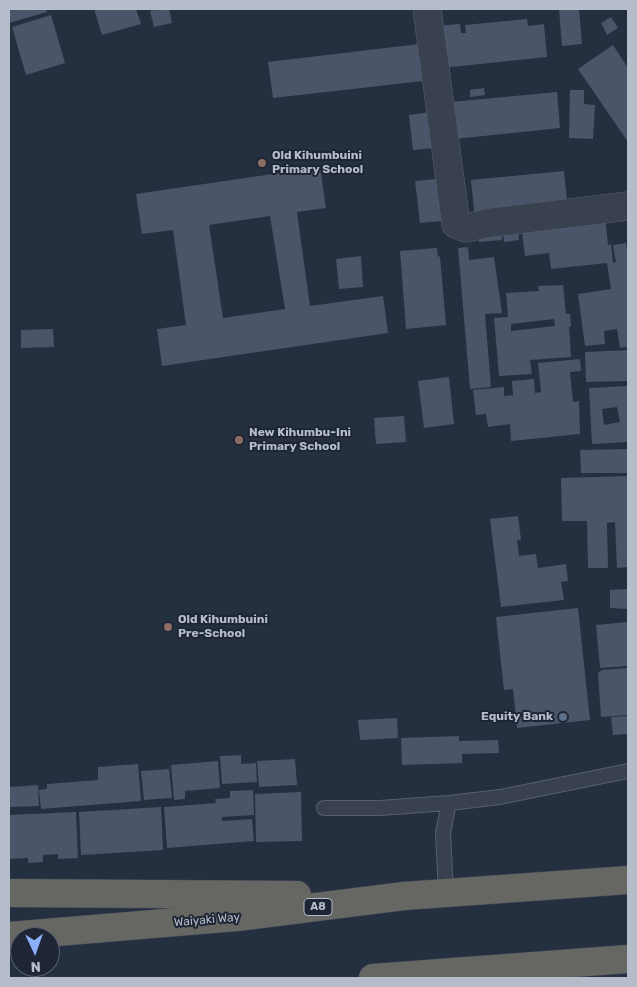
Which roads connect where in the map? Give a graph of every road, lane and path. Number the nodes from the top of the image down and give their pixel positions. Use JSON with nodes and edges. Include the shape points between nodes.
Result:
{"nodes":[{"id":1,"x":427,"y":9,"type":"edge"},
{"id":2,"x":628,"y":206,"type":"edge"},
{"id":3,"x":628,"y":771,"type":"edge"},
{"id":4,"x":449,"y":803,"type":"junction"},
{"id":5,"x":324,"y":808,"type":"dead end"},
{"id":6,"x":628,"y":880,"type":"edge"},
{"id":7,"x":9,"y":893,"type":"edge"},
{"id":8,"x":446,"y":893,"type":"junction"},
{"id":9,"x":404,"y":896,"type":"junction"},
{"id":10,"x":9,"y":936,"type":"edge"},
{"id":11,"x":628,"y":959,"type":"edge"},
{"id":12,"x":373,"y":978,"type":"edge"}],
"edges":[{"from":1,"to":2,"type":"street","via":[[456,224],[466,228]]},
{"from":3,"to":4,"type":"lane"},
{"from":4,"to":5,"type":"lane"},
{"from":4,"to":8,"type":"lane","via":[[443,833]]},
{"from":6,"to":8,"type":"highway","name":"Waiyaki Way","number":"A8"},
{"from":7,"to":9,"type":"highway","name":"Waiyaki Way","number":"A8"},
{"from":8,"to":9,"type":"highway","name":"Waiyaki Way","number":"A8"},
{"from":9,"to":10,"type":"highway","name":"Waiyaki Way","number":"A8","via":[[237,917]]},
{"from":11,"to":12,"type":"highway"}]}
